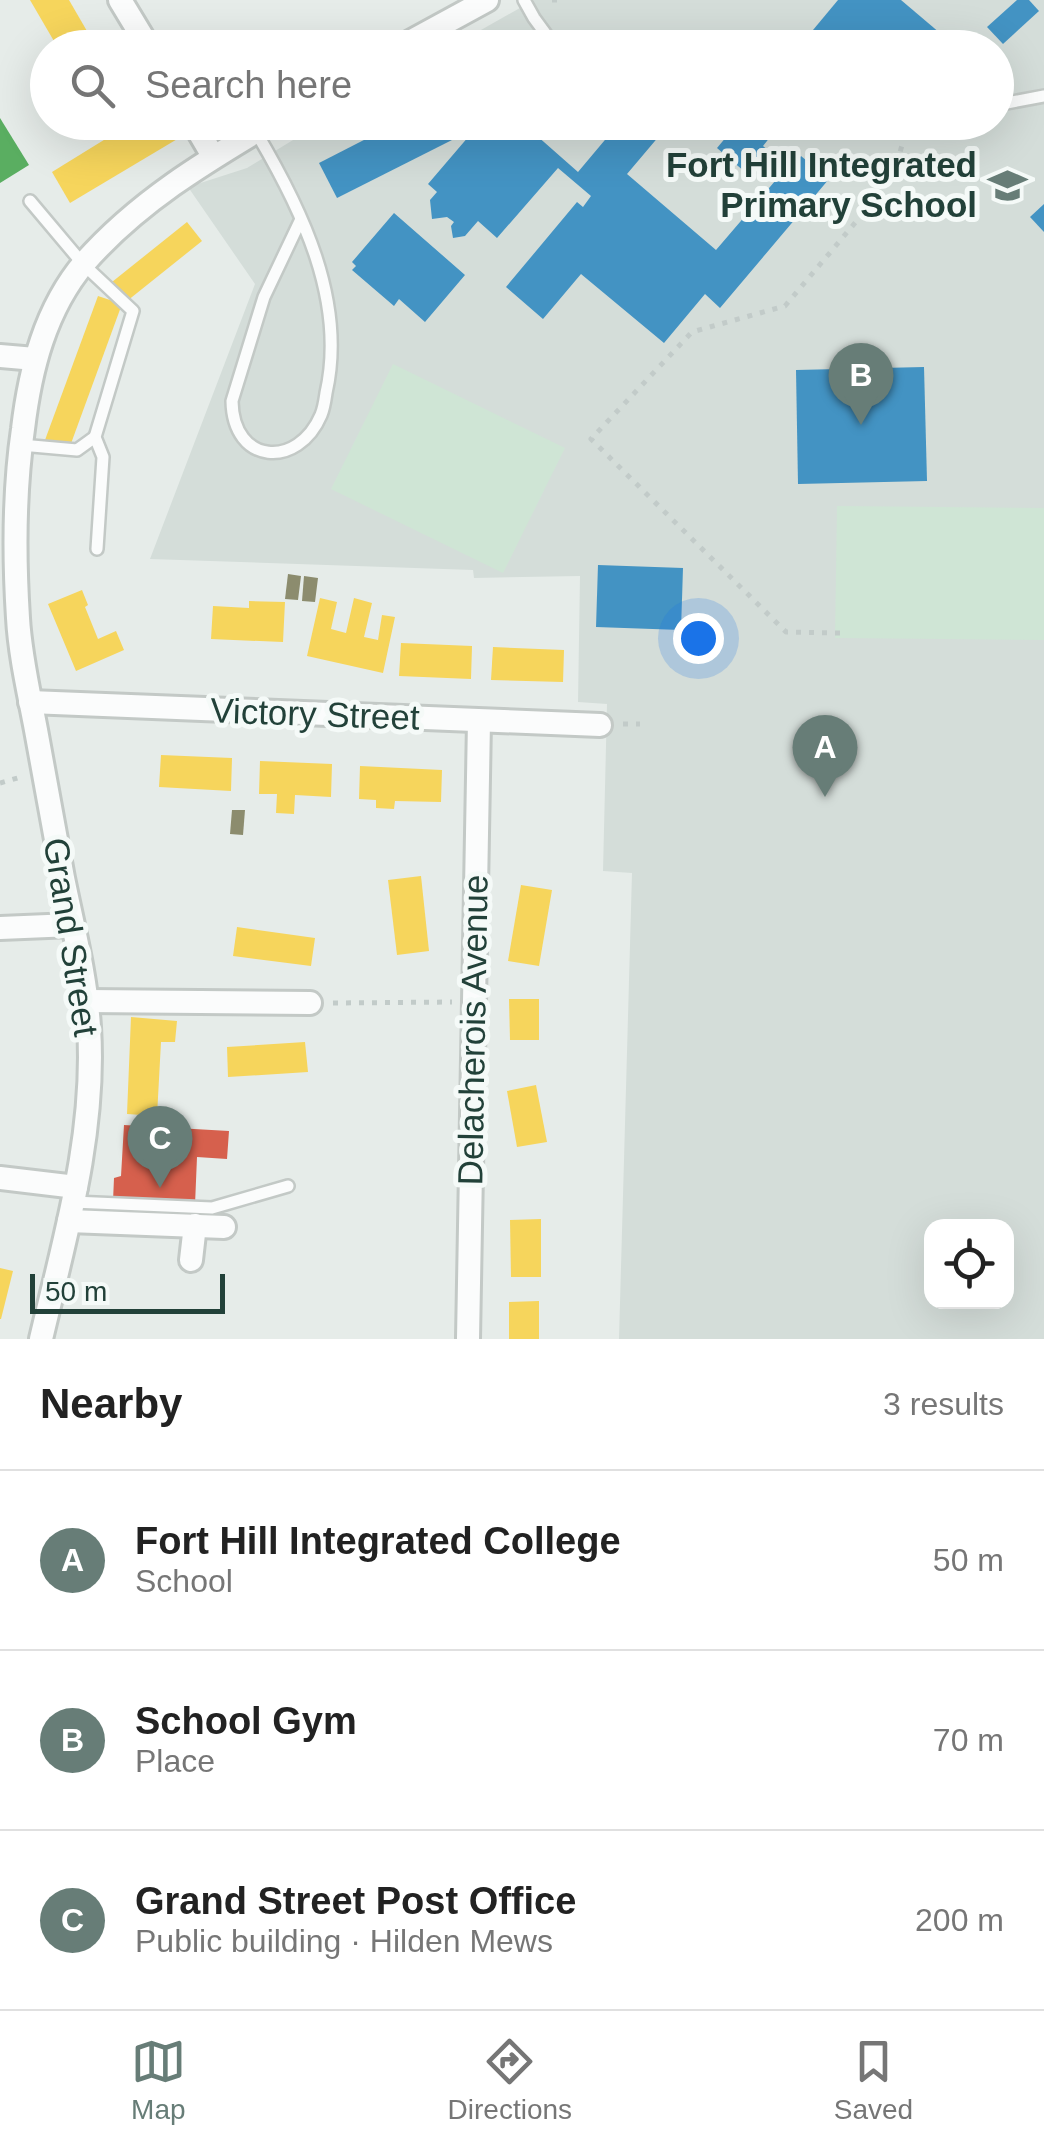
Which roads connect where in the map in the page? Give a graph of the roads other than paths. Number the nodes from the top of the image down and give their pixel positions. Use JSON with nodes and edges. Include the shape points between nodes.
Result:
{"nodes":[{"id":1,"x":120,"y":0,"type":"edge"},
{"id":2,"x":487,"y":0,"type":"edge"},
{"id":3,"x":524,"y":0,"type":"edge"},
{"id":4,"x":138,"y":30,"type":"edge"},
{"id":5,"x":432,"y":30,"type":"edge"},
{"id":6,"x":543,"y":30,"type":"edge"},
{"id":7,"x":1044,"y":96,"type":"edge"},
{"id":8,"x":1014,"y":102,"type":"edge"},
{"id":9,"x":204,"y":140,"type":"edge"},
{"id":10,"x":241,"y":140,"type":"edge"},
{"id":11,"x":269,"y":140,"type":"edge"},
{"id":12,"x":213,"y":156,"type":"junction"},
{"id":13,"x":30,"y":202,"type":"dead end"},
{"id":14,"x":301,"y":219,"type":"junction"},
{"id":15,"x":83,"y":264,"type":"junction"},
{"id":16,"x":0,"y":356,"type":"edge"},
{"id":17,"x":35,"y":360,"type":"junction"},
{"id":18,"x":95,"y":436,"type":"junction"},
{"id":19,"x":20,"y":445,"type":"junction"},
{"id":20,"x":97,"y":549,"type":"dead end"},
{"id":21,"x":11,"y":653,"type":"edge"},
{"id":22,"x":30,"y":702,"type":"junction"},
{"id":23,"x":479,"y":721,"type":"junction"},
{"id":24,"x":600,"y":724,"type":"dead end"},
{"id":25,"x":72,"y":924,"type":"junction"},
{"id":26,"x":0,"y":928,"type":"edge"},
{"id":27,"x":87,"y":1001,"type":"junction"},
{"id":28,"x":310,"y":1003,"type":"dead end"},
{"id":29,"x":0,"y":1178,"type":"edge"},
{"id":30,"x":288,"y":1186,"type":"dead end"},
{"id":31,"x":73,"y":1203,"type":"junction"},
{"id":32,"x":195,"y":1225,"type":"junction"},
{"id":33,"x":224,"y":1226,"type":"dead end"},
{"id":34,"x":191,"y":1260,"type":"dead end"},
{"id":35,"x":42,"y":1339,"type":"edge"},
{"id":36,"x":468,"y":1339,"type":"edge"}],
"edges":[{"from":1,"to":4,"type":"street"},
{"from":2,"to":5,"type":"street"},
{"from":3,"to":6,"type":"lane"},
{"from":7,"to":8,"type":"lane"},
{"from":9,"to":12,"type":"street"},
{"from":10,"to":12,"type":"street","name":"Grand Street"},
{"from":11,"to":14,"type":"lane"},
{"from":12,"to":15,"type":"street","name":"Grand Street","via":[[130,216]]},
{"from":13,"to":15,"type":"lane"},
{"from":14,"to":14,"type":"lane","via":[[326,294],[331,371],[321,414],[308,435],[293,448],[260,451],[237,430],[232,401],[264,296]]},
{"from":15,"to":17,"type":"street","name":"Grand Street","via":[[61,296]]},
{"from":15,"to":18,"type":"lane","via":[[133,311]]},
{"from":16,"to":17,"type":"street"},
{"from":17,"to":19,"type":"street","name":"Grand Street"},
{"from":18,"to":19,"type":"lane","via":[[77,450]]},
{"from":18,"to":20,"type":"lane","via":[[102,457]]},
{"from":19,"to":21,"type":"street","name":"Grand Street","via":[[18,620]]},
{"from":21,"to":22,"type":"street","name":"Grand Street"},
{"from":22,"to":23,"type":"street","name":"Victory Street"},
{"from":22,"to":25,"type":"street","name":"Grand Street"},
{"from":23,"to":24,"type":"street","name":"Victory Street"},
{"from":23,"to":36,"type":"street","name":"Delacherois Avenue"},
{"from":25,"to":26,"type":"street"},
{"from":25,"to":27,"type":"street","name":"Grand Street"},
{"from":27,"to":28,"type":"street"},
{"from":27,"to":31,"type":"street","name":"Grand Street","via":[[88,1109]]},
{"from":29,"to":31,"type":"street"},
{"from":30,"to":31,"type":"lane","via":[[212,1208]]},
{"from":31,"to":32,"type":"street"},
{"from":31,"to":35,"type":"street","name":"Grand Street"},
{"from":32,"to":33,"type":"street"},
{"from":32,"to":34,"type":"street"}]}
